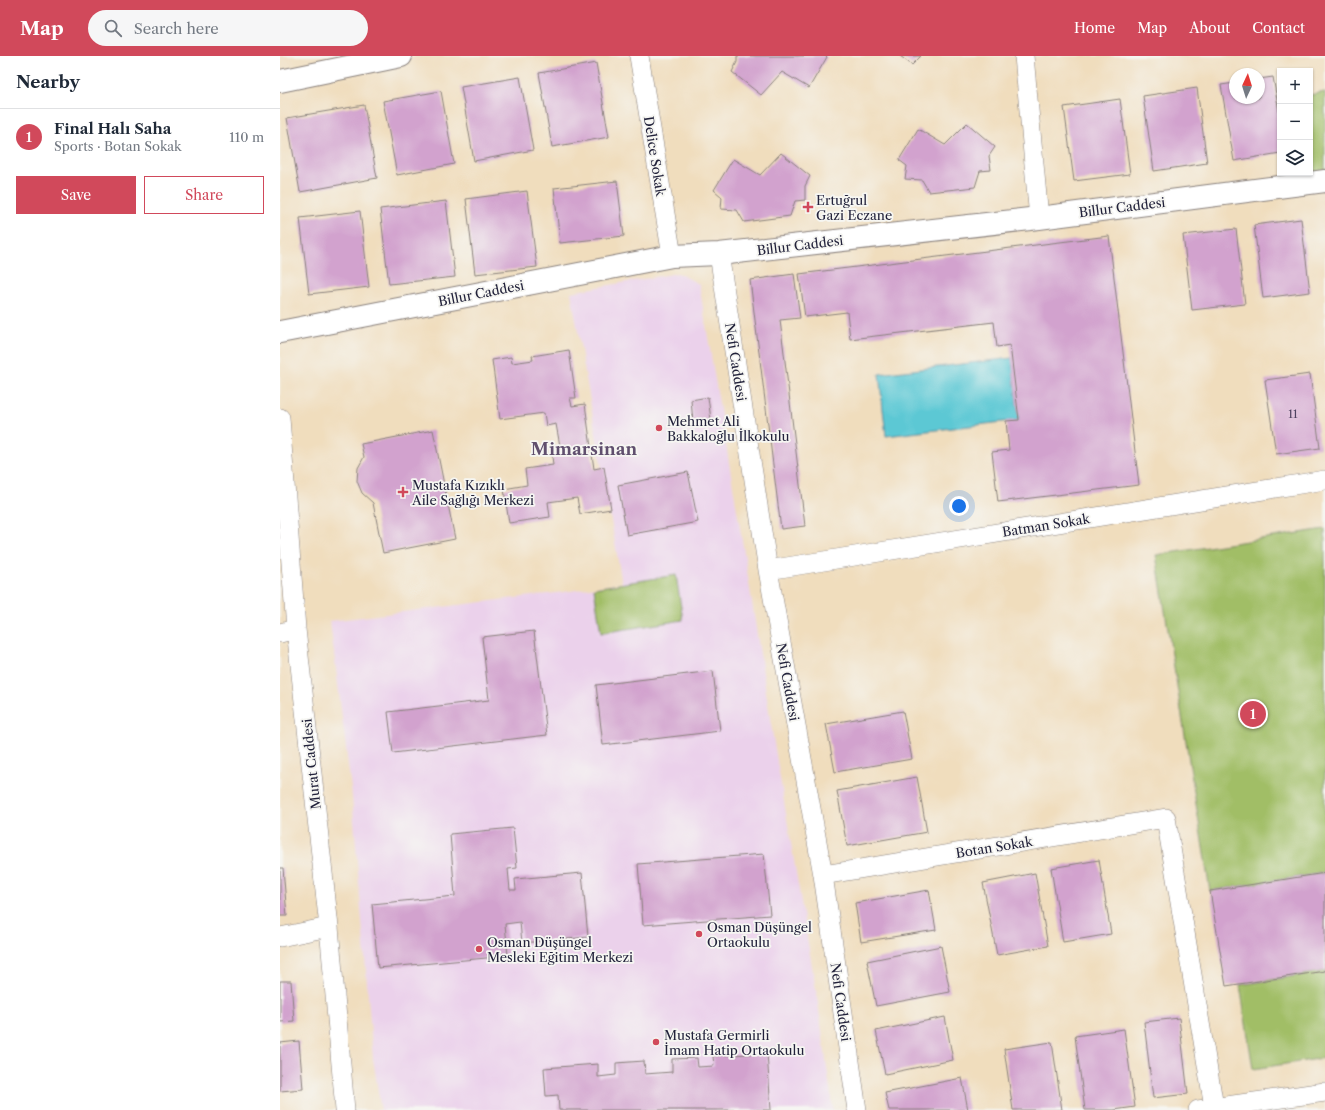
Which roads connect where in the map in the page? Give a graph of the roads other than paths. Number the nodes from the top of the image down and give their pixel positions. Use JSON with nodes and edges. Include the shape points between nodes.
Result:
{"nodes":[{"id":1,"x":401,"y":56,"type":"edge"},
{"id":2,"x":639,"y":56,"type":"edge"},
{"id":3,"x":1024,"y":56,"type":"edge"},
{"id":4,"x":280,"y":81,"type":"edge"},
{"id":5,"x":1325,"y":181,"type":"edge"},
{"id":6,"x":1039,"y":218,"type":"junction"},
{"id":7,"x":719,"y":254,"type":"junction"},
{"id":8,"x":672,"y":256,"type":"junction"},
{"id":9,"x":280,"y":332,"type":"edge"},
{"id":10,"x":280,"y":418,"type":"edge"},
{"id":11,"x":1325,"y":480,"type":"edge"},
{"id":12,"x":768,"y":570,"type":"junction"},
{"id":13,"x":288,"y":631,"type":"edge"},
{"id":14,"x":823,"y":875,"type":"junction"},
{"id":15,"x":329,"y":927,"type":"junction"},
{"id":16,"x":280,"y":937,"type":"edge"},
{"id":17,"x":1325,"y":1092,"type":"edge"},
{"id":18,"x":1206,"y":1108,"type":"edge"},
{"id":19,"x":345,"y":1110,"type":"edge"},
{"id":20,"x":857,"y":1110,"type":"edge"}],
"edges":[{"from":1,"to":4,"type":"street"},
{"from":2,"to":8,"type":"street","name":"Delice Sokak"},
{"from":3,"to":6,"type":"street"},
{"from":5,"to":6,"type":"street","name":"Billur Caddesi"},
{"from":6,"to":7,"type":"street","name":"Billur Caddesi"},
{"from":7,"to":8,"type":"street","name":"Billur Caddesi"},
{"from":7,"to":12,"type":"street","name":"Nefi Caddesi"},
{"from":8,"to":9,"type":"street","name":"Billur Caddesi"},
{"from":10,"to":13,"type":"street","name":"Murat Caddesi"},
{"from":11,"to":12,"type":"street","name":"Batman Sokak"},
{"from":12,"to":14,"type":"street","name":"Nefi Caddesi"},
{"from":13,"to":15,"type":"street","name":"Murat Caddesi"},
{"from":14,"to":18,"type":"street","name":"Botan Sokak","via":[[1166,818]]},
{"from":14,"to":20,"type":"street","name":"Nefi Caddesi"},
{"from":15,"to":16,"type":"street"},
{"from":15,"to":19,"type":"street","name":"Murat Caddesi"},
{"from":17,"to":18,"type":"street"}]}
